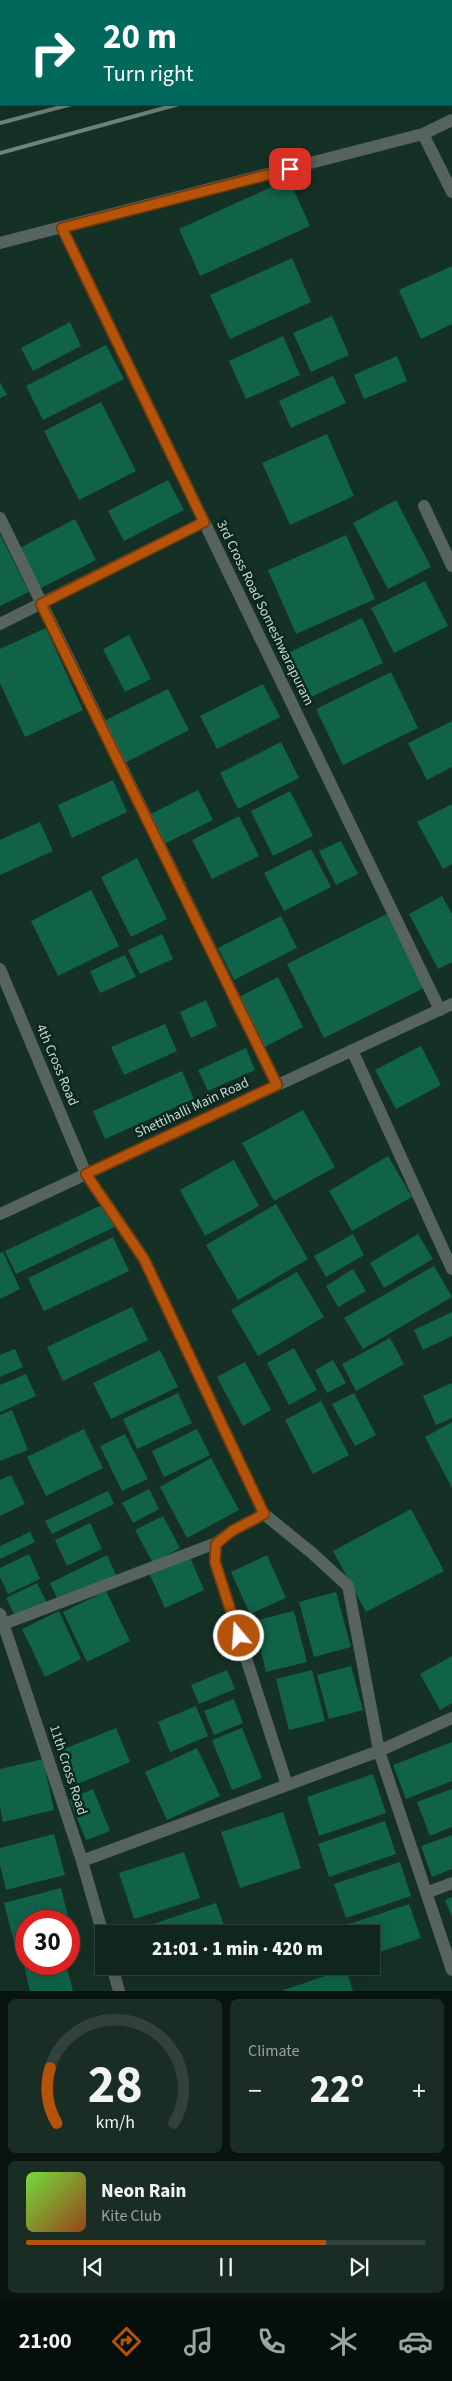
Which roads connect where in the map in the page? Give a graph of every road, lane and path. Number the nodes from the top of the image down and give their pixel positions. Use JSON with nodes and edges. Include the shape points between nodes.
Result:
{"nodes":[{"id":1,"x":452,"y":120,"type":"edge"},
{"id":2,"x":423,"y":134,"type":"junction"},
{"id":3,"x":452,"y":192,"type":"edge"},
{"id":4,"x":62,"y":228,"type":"junction"},
{"id":5,"x":0,"y":243,"type":"edge"},
{"id":6,"x":424,"y":506,"type":"dead end"},
{"id":7,"x":0,"y":518,"type":"edge"},
{"id":8,"x":204,"y":522,"type":"junction"},
{"id":9,"x":452,"y":566,"type":"edge"},
{"id":10,"x":41,"y":604,"type":"junction"},
{"id":11,"x":0,"y":624,"type":"edge"},
{"id":12,"x":0,"y":969,"type":"edge"},
{"id":13,"x":446,"y":1007,"type":"edge"},
{"id":14,"x":352,"y":1050,"type":"junction"},
{"id":15,"x":277,"y":1085,"type":"junction"},
{"id":16,"x":86,"y":1174,"type":"junction"},
{"id":17,"x":0,"y":1214,"type":"edge"},
{"id":18,"x":452,"y":1268,"type":"edge"},
{"id":19,"x":264,"y":1514,"type":"junction"},
{"id":20,"x":216,"y":1544,"type":"junction"},
{"id":21,"x":2,"y":1619,"type":"edge"},
{"id":22,"x":452,"y":1718,"type":"edge"},
{"id":23,"x":379,"y":1751,"type":"junction"},
{"id":24,"x":287,"y":1785,"type":"junction"},
{"id":25,"x":82,"y":1861,"type":"junction"},
{"id":26,"x":452,"y":1883,"type":"edge"},
{"id":27,"x":426,"y":1893,"type":"junction"},
{"id":28,"x":100,"y":1925,"type":"edge"},
{"id":29,"x":452,"y":1970,"type":"edge"},
{"id":30,"x":115,"y":1975,"type":"edge"},
{"id":31,"x":119,"y":1991,"type":"edge"}],
"edges":[{"from":1,"to":2,"type":"street"},
{"from":2,"to":3,"type":"street"},
{"from":2,"to":4,"type":"street"},
{"from":4,"to":5,"type":"street"},
{"from":4,"to":8,"type":"street","name":"3rd Cross Road Someshwarapuram"},
{"from":6,"to":9,"type":"street"},
{"from":7,"to":10,"type":"street"},
{"from":8,"to":10,"type":"street"},
{"from":8,"to":13,"type":"street","name":"3rd Cross Road Someshwarapuram"},
{"from":10,"to":11,"type":"street"},
{"from":10,"to":15,"type":"street"},
{"from":12,"to":16,"type":"street","name":"4th Cross Road"},
{"from":13,"to":14,"type":"street","name":"Shettihalli Main Road"},
{"from":14,"to":15,"type":"street","name":"Shettihalli Main Road"},
{"from":14,"to":18,"type":"street"},
{"from":15,"to":16,"type":"street","name":"Shettihalli Main Road"},
{"from":16,"to":17,"type":"street","name":"Shettihalli Main Road"},
{"from":16,"to":19,"type":"street","name":"4th Cross Road","via":[[144,1259]]},
{"from":19,"to":20,"type":"street","via":[[232,1531]]},
{"from":19,"to":23,"type":"street","via":[[348,1586]]},
{"from":20,"to":21,"type":"street"},
{"from":20,"to":24,"type":"street","via":[[215,1562]]},
{"from":21,"to":25,"type":"street","name":"11th Cross Road"},
{"from":22,"to":23,"type":"street"},
{"from":23,"to":24,"type":"street"},
{"from":23,"to":27,"type":"street"},
{"from":24,"to":25,"type":"street"},
{"from":25,"to":28,"type":"street","name":"11th Cross Road"},
{"from":26,"to":27,"type":"street"},
{"from":27,"to":29,"type":"street"},
{"from":30,"to":31,"type":"street"}]}
